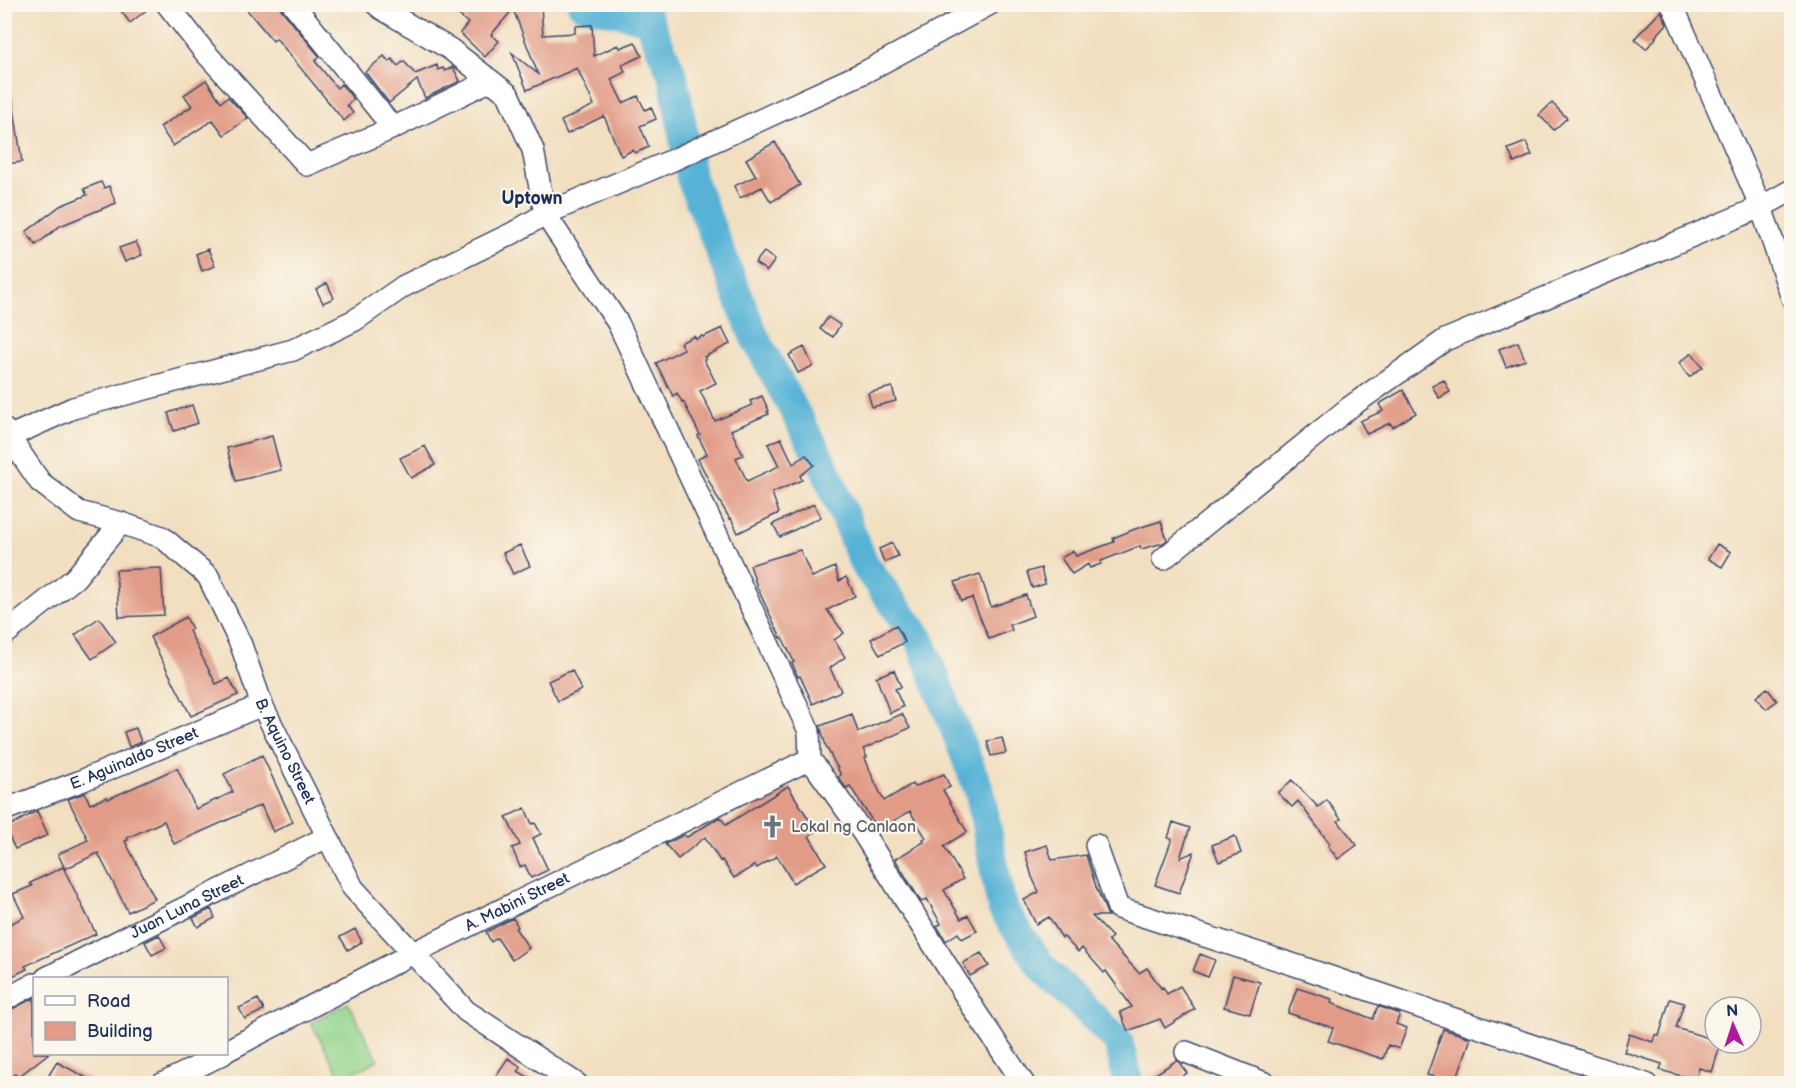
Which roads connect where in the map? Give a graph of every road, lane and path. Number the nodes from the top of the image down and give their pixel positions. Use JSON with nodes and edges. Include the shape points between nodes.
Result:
{"nodes":[{"id":1,"x":167,"y":4,"type":"edge"},
{"id":2,"x":293,"y":4,"type":"edge"},
{"id":3,"x":376,"y":4,"type":"edge"},
{"id":4,"x":990,"y":4,"type":"edge"},
{"id":5,"x":1672,"y":4,"type":"edge"},
{"id":6,"x":489,"y":81,"type":"junction"},
{"id":7,"x":393,"y":128,"type":"junction"},
{"id":8,"x":1791,"y":190,"type":"edge"},
{"id":9,"x":1761,"y":207,"type":"junction"},
{"id":10,"x":545,"y":214,"type":"junction"},
{"id":11,"x":1791,"y":298,"type":"edge"},
{"id":12,"x":6,"y":435,"type":"edge"},
{"id":13,"x":121,"y":524,"type":"junction"},
{"id":14,"x":1163,"y":558,"type":"dead end"},
{"id":15,"x":4,"y":635,"type":"edge"},
{"id":16,"x":262,"y":705,"type":"junction"},
{"id":17,"x":810,"y":759,"type":"junction"},
{"id":18,"x":4,"y":810,"type":"edge"},
{"id":19,"x":327,"y":837,"type":"junction"},
{"id":20,"x":1096,"y":845,"type":"dead end"},
{"id":21,"x":413,"y":953,"type":"junction"},
{"id":22,"x":48,"y":977,"type":"edge"},
{"id":23,"x":33,"y":985,"type":"edge"},
{"id":24,"x":4,"y":1000,"type":"edge"},
{"id":25,"x":228,"y":1050,"type":"edge"},
{"id":26,"x":1186,"y":1052,"type":"dead end"},
{"id":27,"x":219,"y":1055,"type":"edge"},
{"id":28,"x":162,"y":1083,"type":"edge"},
{"id":29,"x":577,"y":1083,"type":"edge"},
{"id":30,"x":1024,"y":1083,"type":"edge"},
{"id":31,"x":1267,"y":1083,"type":"edge"},
{"id":32,"x":1646,"y":1083,"type":"edge"}],
"edges":[{"from":1,"to":7,"type":"street","via":[[203,50],[308,165]]},
{"from":2,"to":7,"type":"street"},
{"from":3,"to":6,"type":"street","via":[[450,49]]},
{"from":4,"to":10,"type":"street","via":[[865,72]]},
{"from":5,"to":9,"type":"street"},
{"from":6,"to":7,"type":"street"},
{"from":6,"to":10,"type":"street","via":[[508,94],[533,150]]},
{"from":8,"to":9,"type":"street"},
{"from":9,"to":11,"type":"street"},
{"from":9,"to":14,"type":"street","via":[[1445,340],[1350,407]]},
{"from":10,"to":12,"type":"street","via":[[404,286],[355,320],[293,351],[73,408]]},
{"from":10,"to":17,"type":"street","via":[[618,323],[809,731]]},
{"from":12,"to":13,"type":"street","name":"B. Aquino Street","via":[[40,482],[79,512]]},
{"from":13,"to":15,"type":"street","via":[[75,578]]},
{"from":13,"to":16,"type":"street","name":"B. Aquino Street","via":[[162,537],[208,576],[241,645]]},
{"from":16,"to":18,"type":"street","name":"E. Aguinaldo Street"},
{"from":16,"to":19,"type":"street","name":"B. Aquino Street"},
{"from":17,"to":21,"type":"street","name":"A. Mabini Street"},
{"from":17,"to":30,"type":"street","via":[[863,833]]},
{"from":19,"to":21,"type":"street","name":"B. Aquino Street","via":[[353,888]]},
{"from":19,"to":22,"type":"street","name":"Juan Luna Street"},
{"from":20,"to":32,"type":"street","via":[[1118,908]]},
{"from":21,"to":25,"type":"street","name":"A. Mabini Street"},
{"from":21,"to":29,"type":"street","name":"B. Aquino Street","via":[[466,1011]]},
{"from":23,"to":24,"type":"street"},
{"from":26,"to":31,"type":"street"},
{"from":27,"to":28,"type":"street","name":"A. Mabini Street"}]}
